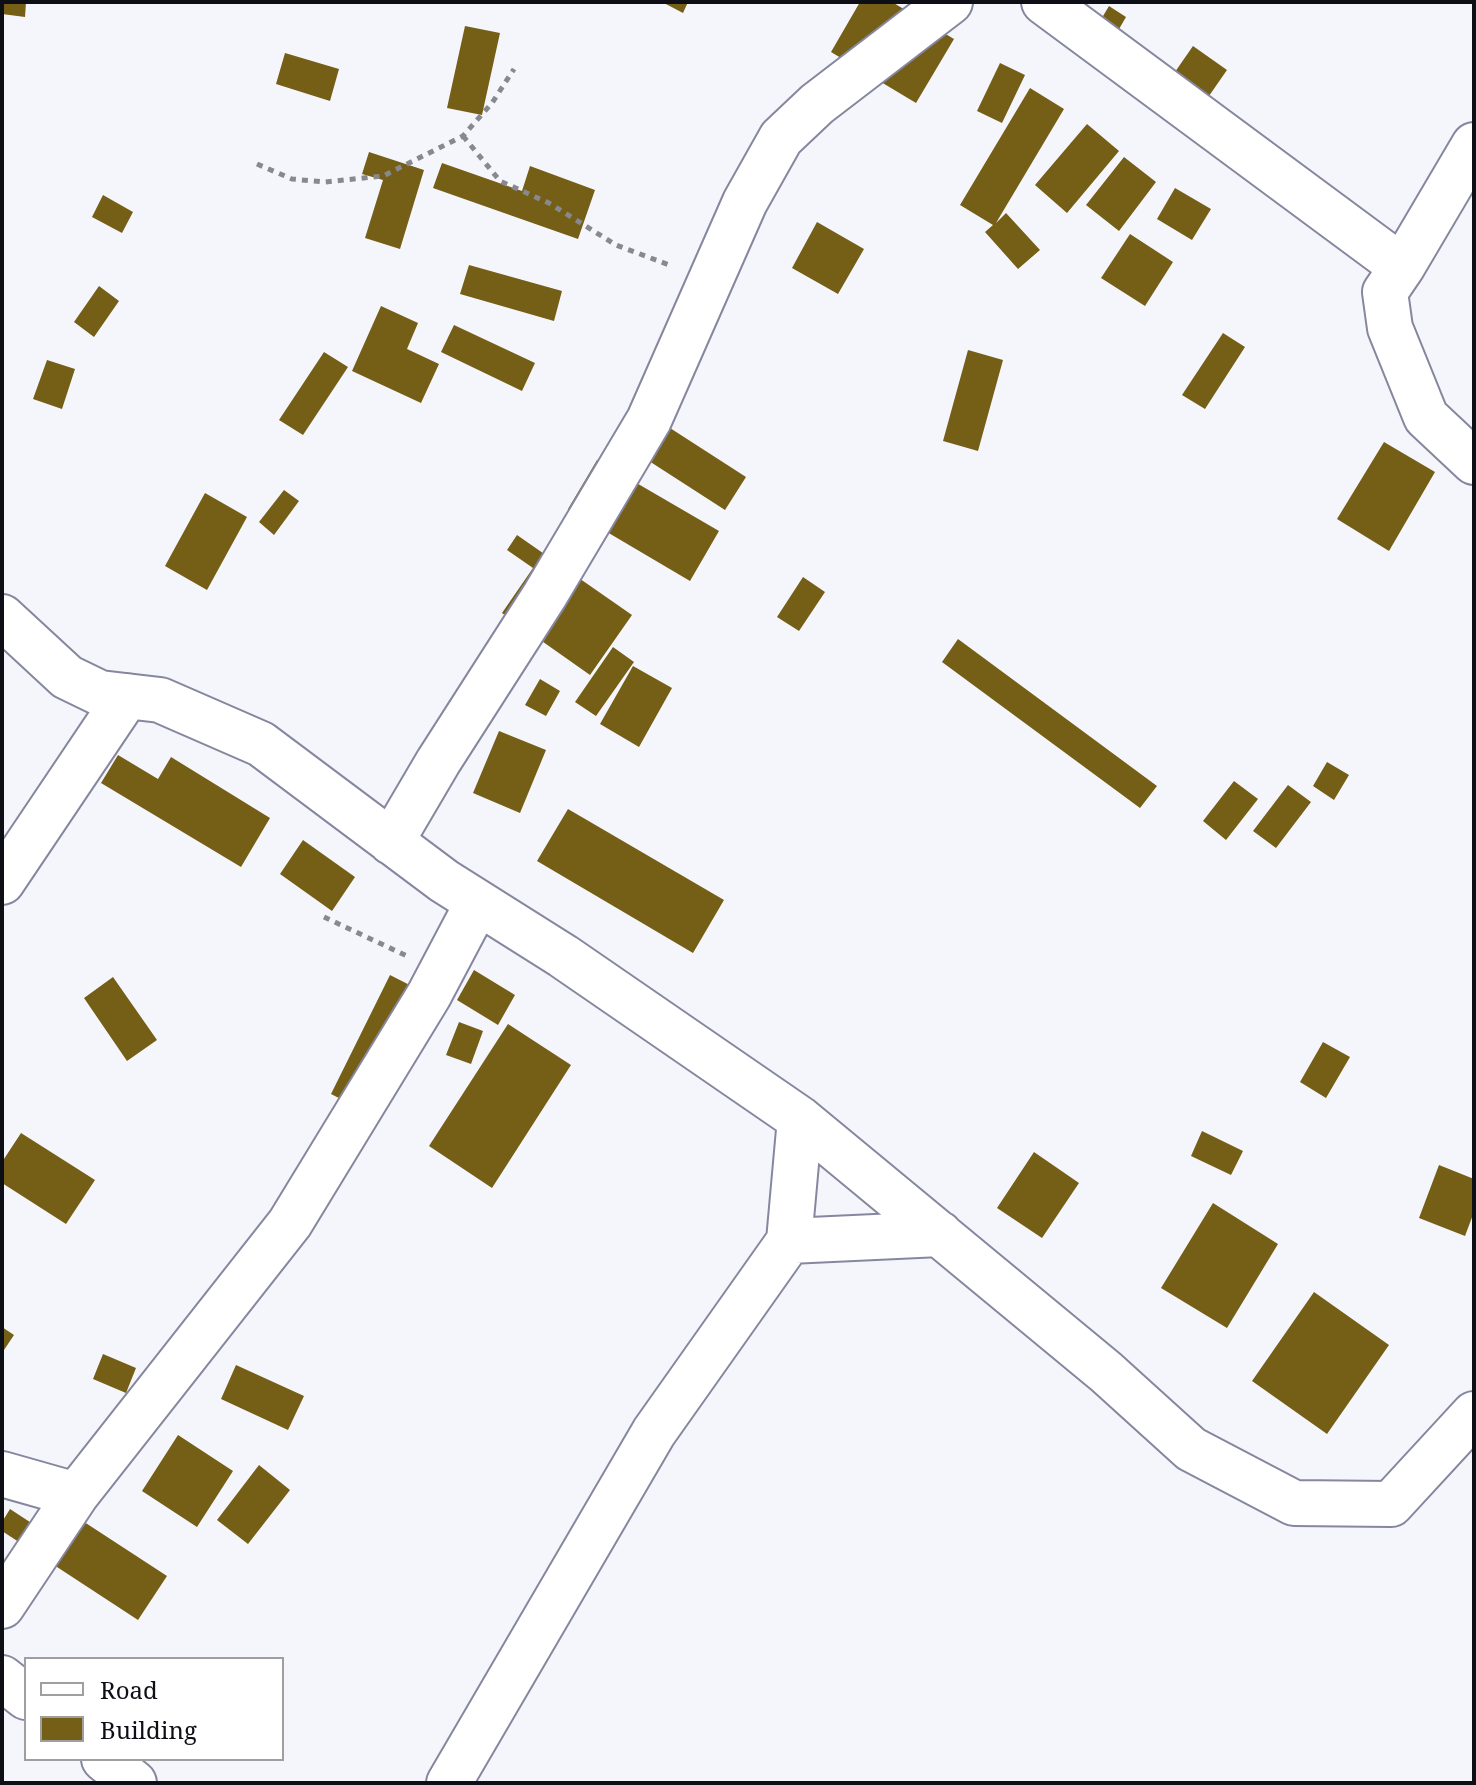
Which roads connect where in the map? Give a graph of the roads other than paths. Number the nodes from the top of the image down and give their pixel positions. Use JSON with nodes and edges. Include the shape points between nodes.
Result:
{"nodes":[{"id":1,"x":950,"y":2,"type":"edge"},
{"id":2,"x":1044,"y":2,"type":"edge"},
{"id":3,"x":1474,"y":145,"type":"edge"},
{"id":4,"x":1402,"y":267,"type":"junction"},
{"id":5,"x":1474,"y":462,"type":"edge"},
{"id":6,"x":2,"y":617,"type":"edge"},
{"id":7,"x":127,"y":696,"type":"junction"},
{"id":8,"x":391,"y":842,"type":"junction"},
{"id":9,"x":2,"y":882,"type":"edge"},
{"id":10,"x":477,"y":904,"type":"junction"},
{"id":11,"x":800,"y":1119,"type":"junction"},
{"id":12,"x":940,"y":1234,"type":"junction"},
{"id":13,"x":789,"y":1241,"type":"junction"},
{"id":14,"x":1474,"y":1414,"type":"edge"},
{"id":15,"x":2,"y":1474,"type":"edge"},
{"id":16,"x":76,"y":1495,"type":"junction"},
{"id":17,"x":2,"y":1606,"type":"edge"},
{"id":18,"x":2,"y":1678,"type":"edge"},
{"id":19,"x":24,"y":1695,"type":"edge"},
{"id":20,"x":106,"y":1761,"type":"edge"},
{"id":21,"x":451,"y":1782,"type":"edge"},
{"id":22,"x":134,"y":1783,"type":"edge"}],
"edges":[{"from":1,"to":8,"type":"street","via":[[781,138],[745,202],[649,420]]},
{"from":2,"to":4,"type":"street"},
{"from":3,"to":4,"type":"street"},
{"from":4,"to":5,"type":"street","via":[[1385,292],[1390,328],[1426,417]]},
{"from":6,"to":7,"type":"street","via":[[67,677],[100,693]]},
{"from":7,"to":8,"type":"street","via":[[160,700],[261,744]]},
{"from":7,"to":9,"type":"street"},
{"from":8,"to":10,"type":"street"},
{"from":10,"to":11,"type":"street","via":[[563,956]]},
{"from":10,"to":16,"type":"street","via":[[443,972],[290,1223]]},
{"from":11,"to":12,"type":"street"},
{"from":11,"to":13,"type":"street"},
{"from":12,"to":13,"type":"street"},
{"from":12,"to":14,"type":"street","via":[[1191,1449],[1294,1503],[1391,1504]]},
{"from":13,"to":21,"type":"street","via":[[654,1432]]},
{"from":15,"to":16,"type":"street"},
{"from":16,"to":17,"type":"street"},
{"from":18,"to":19,"type":"street"},
{"from":20,"to":22,"type":"street"}]}
